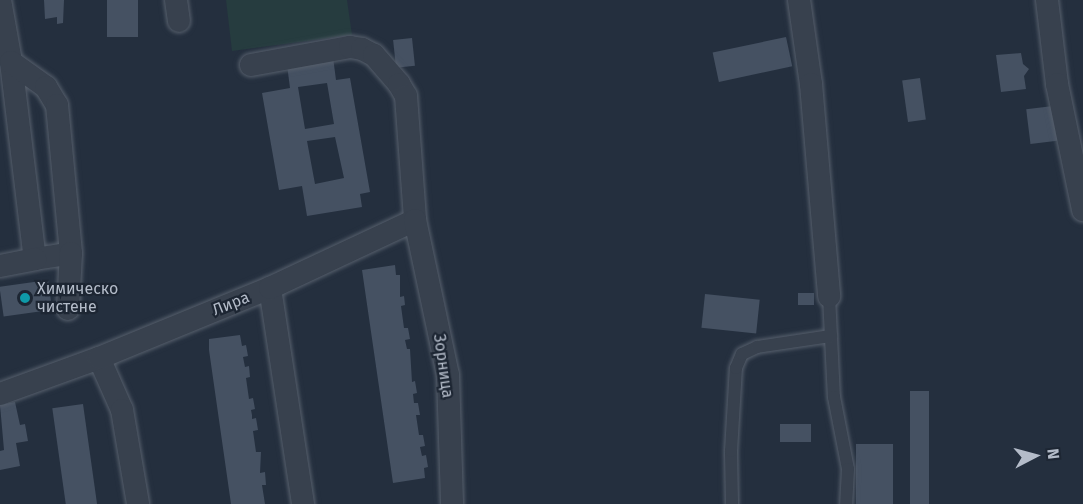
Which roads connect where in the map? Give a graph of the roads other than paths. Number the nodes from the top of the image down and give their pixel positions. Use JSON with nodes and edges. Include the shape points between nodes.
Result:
{"nodes":[{"id":1,"x":0,"y":0,"type":"edge"},
{"id":2,"x":799,"y":0,"type":"edge"},
{"id":3,"x":1047,"y":0,"type":"edge"},
{"id":4,"x":11,"y":62,"type":"junction"},
{"id":5,"x":252,"y":65,"type":"dead end"},
{"id":6,"x":1083,"y":210,"type":"edge"},
{"id":7,"x":415,"y":220,"type":"junction"},
{"id":8,"x":71,"y":253,"type":"junction"},
{"id":9,"x":35,"y":259,"type":"junction"},
{"id":10,"x":0,"y":266,"type":"edge"},
{"id":11,"x":270,"y":288,"type":"junction"},
{"id":12,"x":829,"y":296,"type":"joint"},
{"id":13,"x":68,"y":309,"type":"dead end"},
{"id":14,"x":831,"y":336,"type":"junction"},
{"id":15,"x":99,"y":358,"type":"junction"},
{"id":16,"x":0,"y":394,"type":"edge"},
{"id":17,"x":138,"y":504,"type":"edge"},
{"id":18,"x":303,"y":504,"type":"edge"},
{"id":19,"x":447,"y":504,"type":"edge"},
{"id":20,"x":732,"y":504,"type":"edge"},
{"id":21,"x":846,"y":504,"type":"edge"}],
"edges":[{"from":1,"to":4,"type":"street"},
{"from":2,"to":12,"type":"street","via":[[811,84]]},
{"from":3,"to":6,"type":"street","via":[[1057,84]]},
{"from":4,"to":8,"type":"street","via":[[46,87],[57,105]]},
{"from":4,"to":9,"type":"street"},
{"from":5,"to":7,"type":"street","via":[[350,47],[374,56],[406,96]]},
{"from":7,"to":11,"type":"street","name":"Лира"},
{"from":7,"to":19,"type":"street","name":"Зорница","via":[[448,375]]},
{"from":8,"to":9,"type":"street"},
{"from":8,"to":13,"type":"street"},
{"from":9,"to":10,"type":"street"},
{"from":11,"to":15,"type":"street","name":"Лира"},
{"from":11,"to":18,"type":"street"},
{"from":12,"to":14,"type":"lane"},
{"from":14,"to":20,"type":"lane","via":[[757,347],[742,354],[736,368]]},
{"from":14,"to":21,"type":"lane","via":[[834,397],[848,469]]},
{"from":15,"to":16,"type":"street","name":"Лира"},
{"from":15,"to":17,"type":"street","via":[[122,410]]}]}
